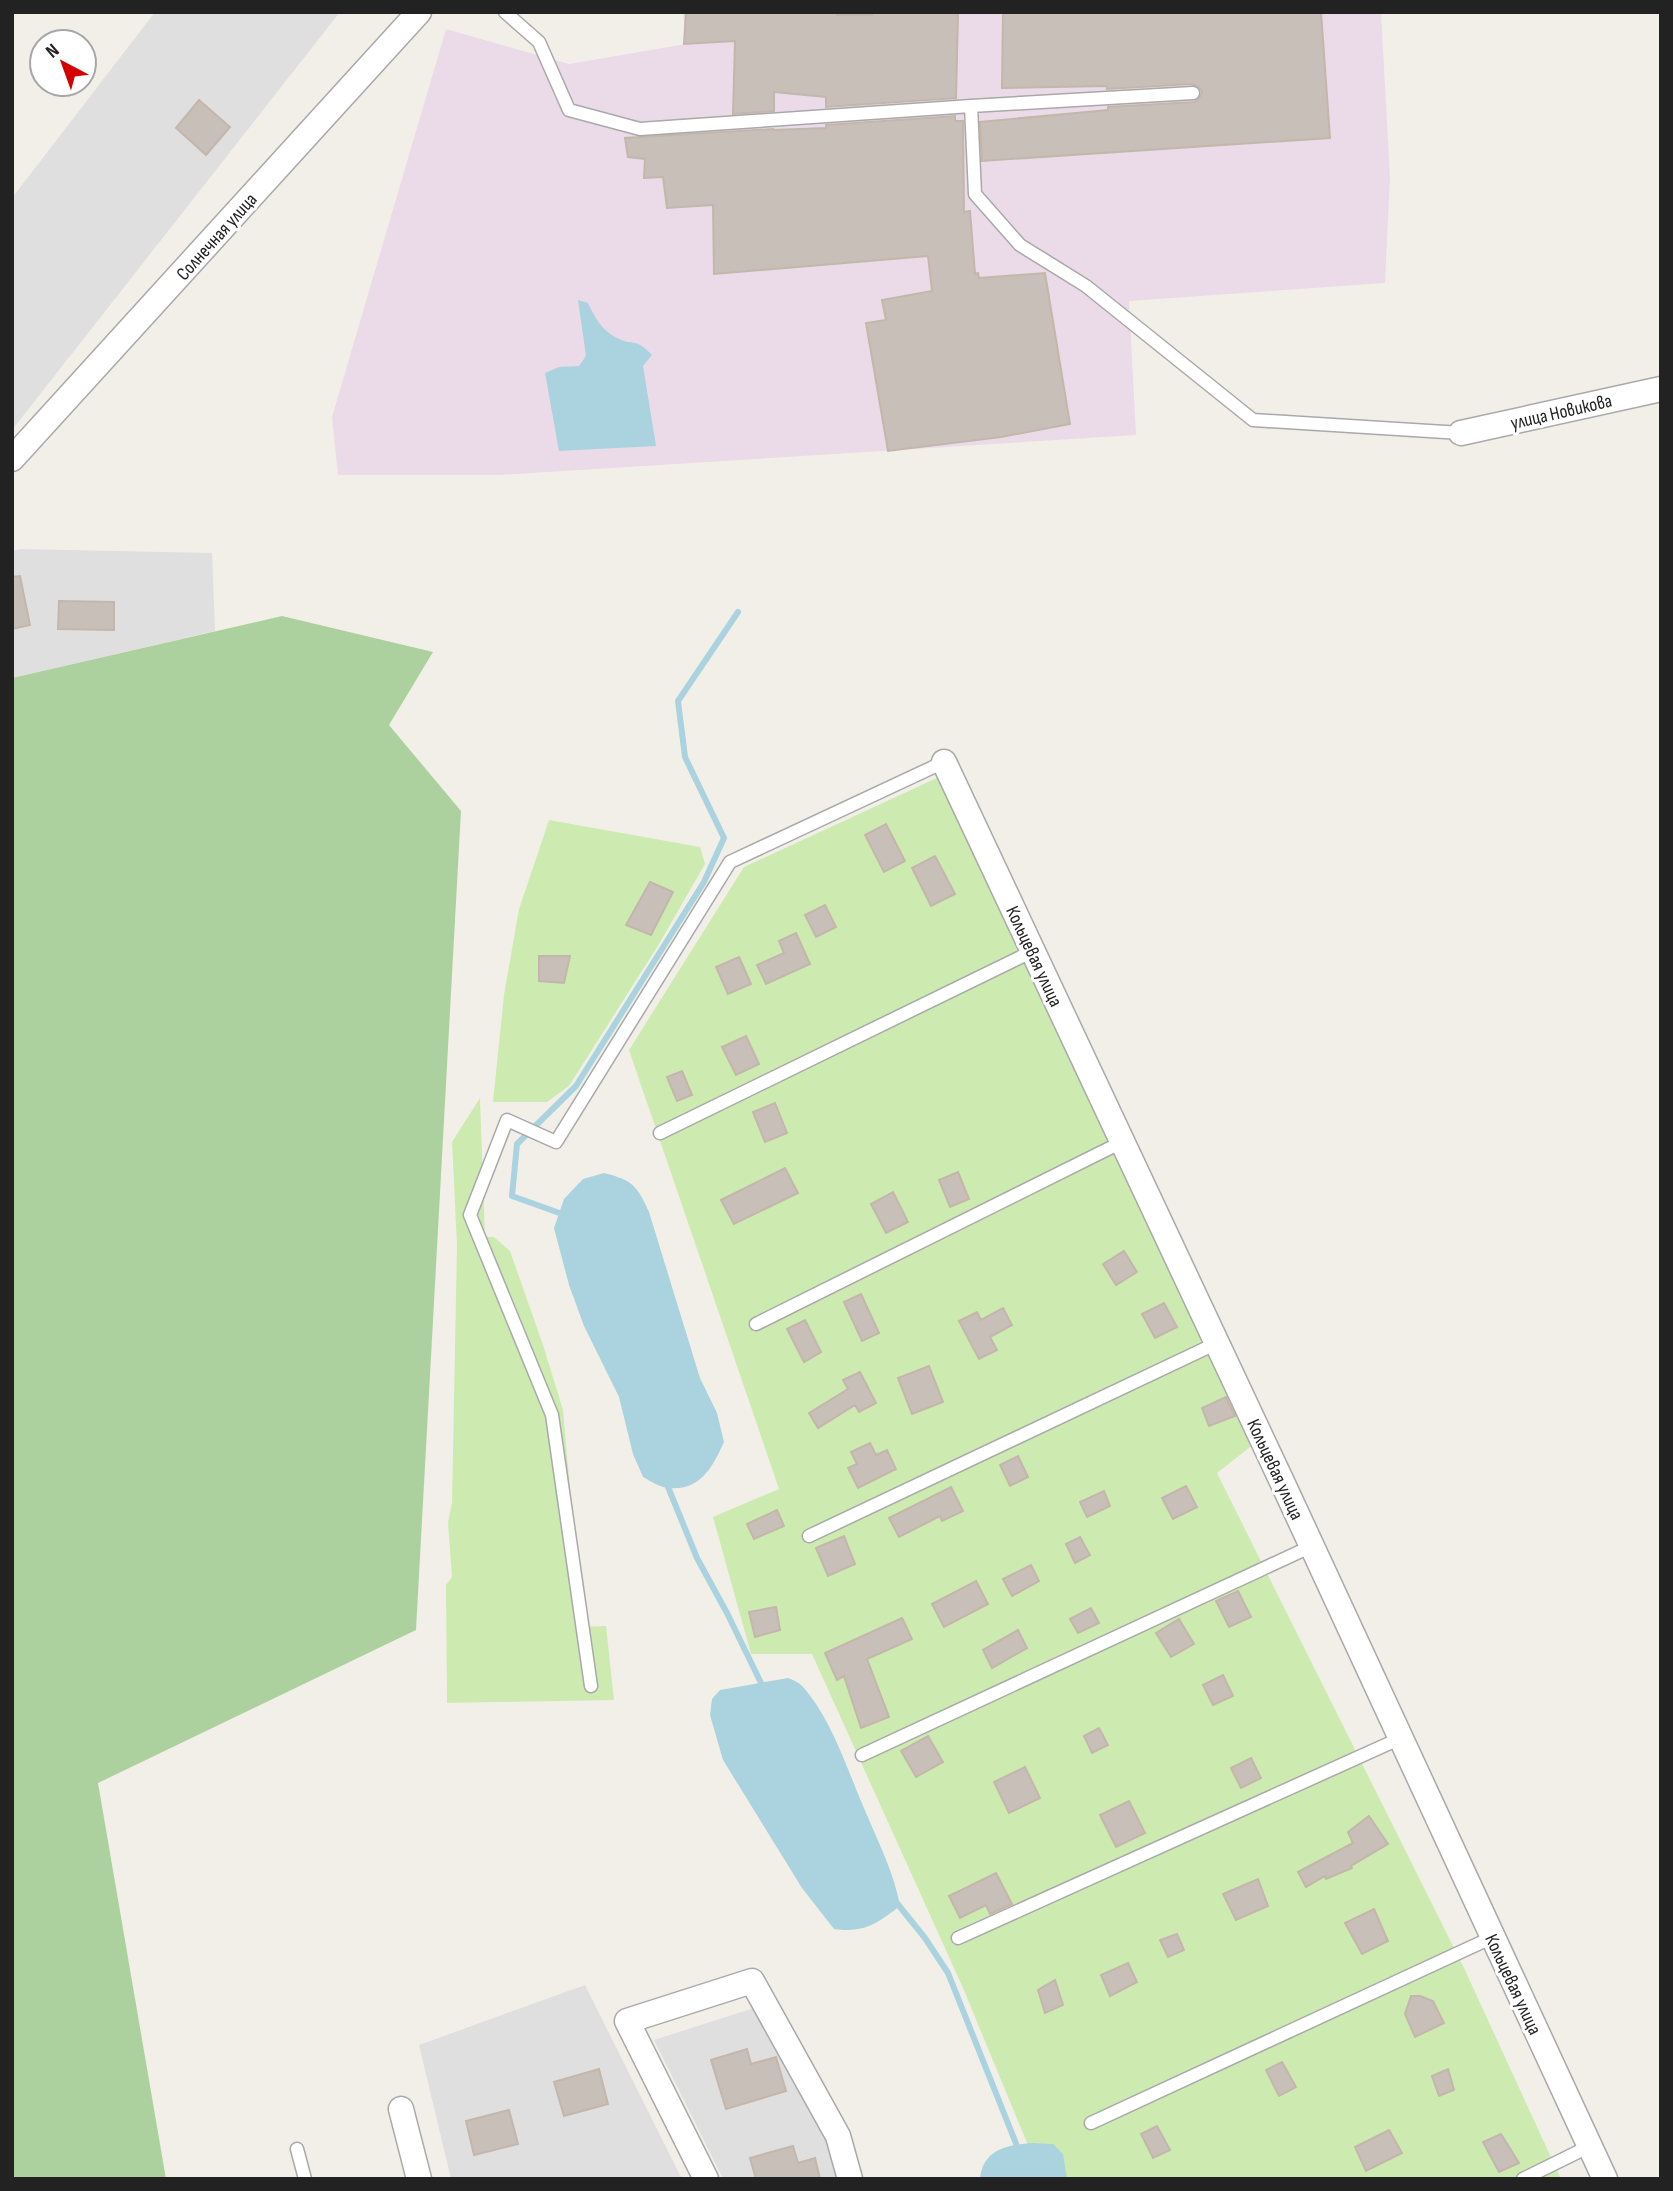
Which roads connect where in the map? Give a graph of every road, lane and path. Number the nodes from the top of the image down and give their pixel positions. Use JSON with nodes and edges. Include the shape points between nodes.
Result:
{"nodes":[{"id":1,"x":419,"y":12,"type":"edge"},
{"id":2,"x":505,"y":12,"type":"edge"},
{"id":3,"x":1194,"y":93,"type":"dead end"},
{"id":4,"x":971,"y":107,"type":"junction"},
{"id":5,"x":1661,"y":388,"type":"edge"},
{"id":6,"x":1461,"y":433,"type":"joint"},
{"id":7,"x":12,"y":459,"type":"edge"},
{"id":8,"x":944,"y":762,"type":"joint"},
{"id":9,"x":1033,"y":951,"type":"junction"},
{"id":10,"x":660,"y":1133,"type":"dead end"},
{"id":11,"x":1122,"y":1142,"type":"junction"},
{"id":12,"x":756,"y":1324,"type":"dead end"},
{"id":13,"x":1217,"y":1343,"type":"junction"},
{"id":14,"x":809,"y":1536,"type":"dead end"},
{"id":15,"x":1312,"y":1546,"type":"junction"},
{"id":16,"x":591,"y":1686,"type":"dead end"},
{"id":17,"x":1401,"y":1738,"type":"junction"},
{"id":18,"x":862,"y":1755,"type":"dead end"},
{"id":19,"x":1493,"y":1937,"type":"junction"},
{"id":20,"x":958,"y":1938,"type":"dead end"},
{"id":21,"x":401,"y":2109,"type":"dead end"},
{"id":22,"x":1091,"y":2123,"type":"dead end"},
{"id":23,"x":1590,"y":2146,"type":"junction"},
{"id":24,"x":297,"y":2149,"type":"dead end"},
{"id":25,"x":305,"y":2179,"type":"edge"},
{"id":26,"x":419,"y":2179,"type":"edge"},
{"id":27,"x":706,"y":2179,"type":"edge"},
{"id":28,"x":850,"y":2179,"type":"edge"},
{"id":29,"x":1523,"y":2179,"type":"edge"},
{"id":30,"x":1605,"y":2179,"type":"edge"}],
"edges":[{"from":1,"to":7,"type":"street","name":"Солнечная улица"},
{"from":2,"to":4,"type":"lane","via":[[539,42],[569,110],[639,130]]},
{"from":3,"to":4,"type":"lane"},
{"from":4,"to":6,"type":"lane","via":[[975,194],[1020,245],[1086,286],[1253,420]]},
{"from":5,"to":6,"type":"street","name":"улица Новикова"},
{"from":8,"to":9,"type":"street","name":"Кольцевая улица"},
{"from":8,"to":16,"type":"lane","via":[[730,862],[556,1142],[507,1120],[470,1215],[552,1415]]},
{"from":9,"to":10,"type":"lane"},
{"from":9,"to":11,"type":"street","name":"Кольцевая улица"},
{"from":11,"to":12,"type":"lane"},
{"from":11,"to":13,"type":"street","name":"Кольцевая улица"},
{"from":13,"to":14,"type":"lane"},
{"from":13,"to":15,"type":"street","name":"Кольцевая улица"},
{"from":15,"to":17,"type":"street","name":"Кольцевая улица"},
{"from":15,"to":18,"type":"lane"},
{"from":17,"to":19,"type":"street","name":"Кольцевая улица"},
{"from":17,"to":20,"type":"lane"},
{"from":19,"to":22,"type":"lane"},
{"from":19,"to":23,"type":"street","name":"Кольцевая улица"},
{"from":21,"to":26,"type":"street"},
{"from":23,"to":29,"type":"lane"},
{"from":23,"to":30,"type":"street","name":"Кольцевая улица"},
{"from":24,"to":25,"type":"lane"},
{"from":27,"to":28,"type":"street","via":[[627,2021],[752,1981],[838,2136]]}]}
